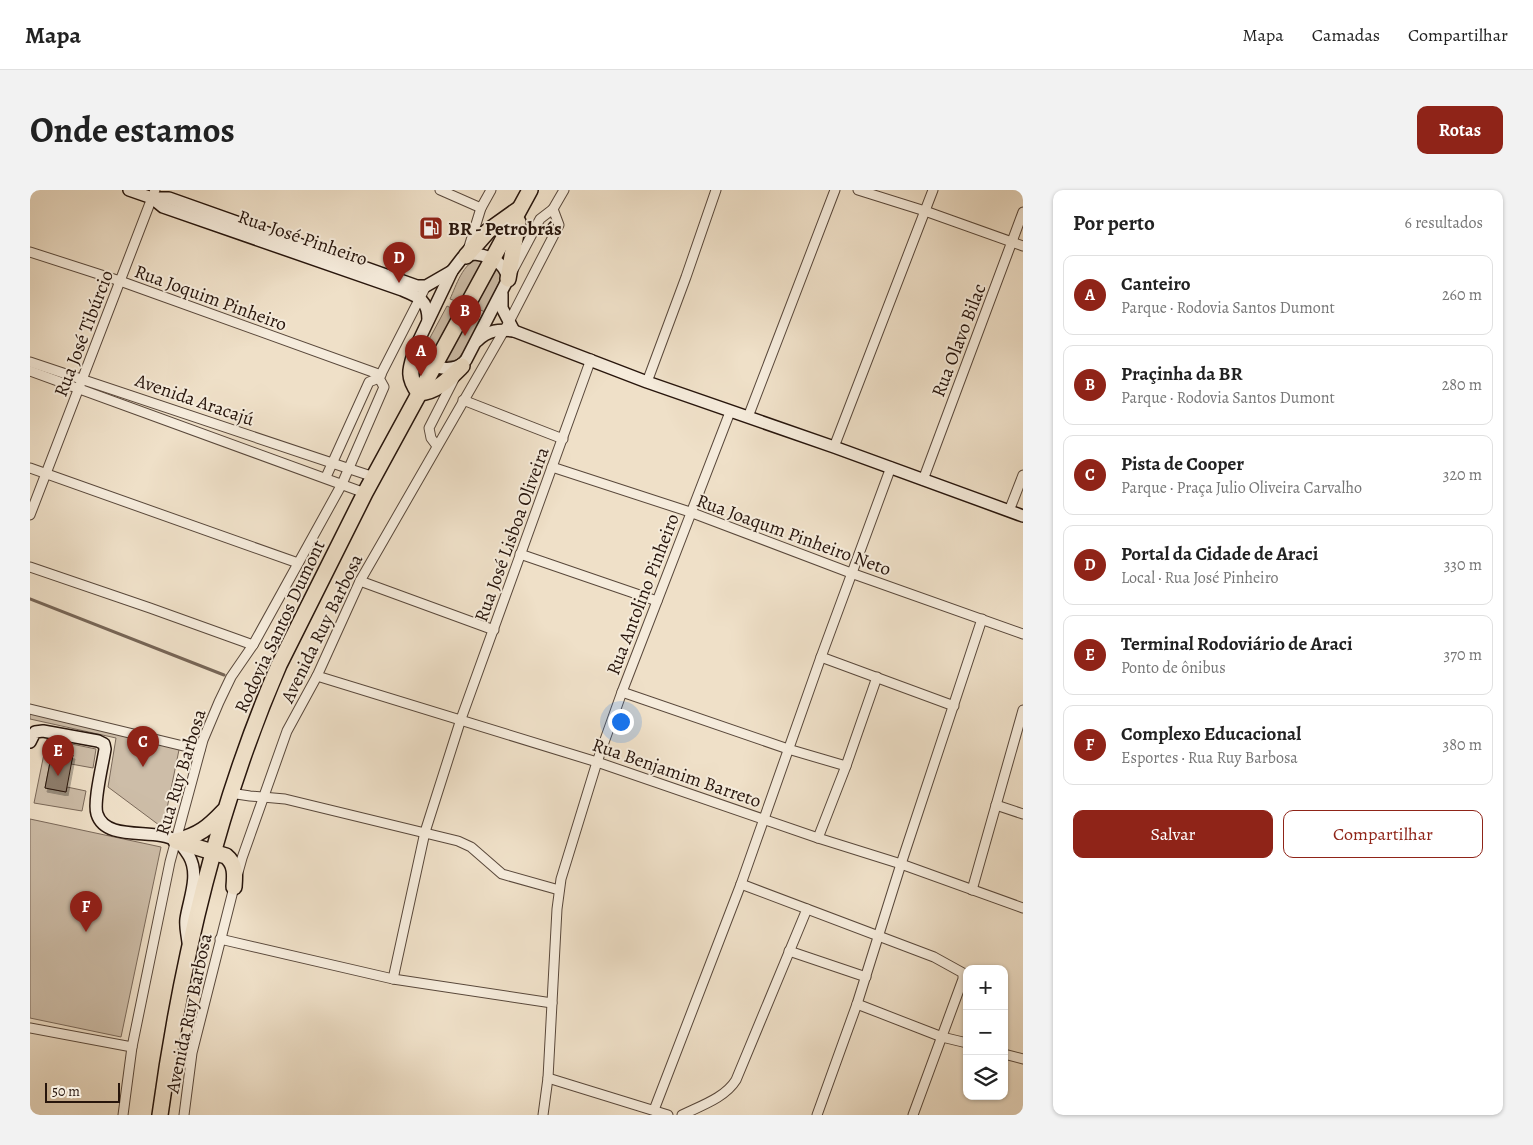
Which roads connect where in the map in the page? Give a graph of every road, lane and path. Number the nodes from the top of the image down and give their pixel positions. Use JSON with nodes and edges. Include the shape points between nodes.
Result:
{"nodes":[{"id":1,"x":129,"y":190,"type":"edge"},
{"id":2,"x":440,"y":190,"type":"edge"},
{"id":3,"x":491,"y":190,"type":"edge"},
{"id":4,"x":530,"y":190,"type":"edge"},
{"id":5,"x":564,"y":190,"type":"edge"},
{"id":6,"x":716,"y":190,"type":"edge"},
{"id":7,"x":835,"y":190,"type":"edge"},
{"id":8,"x":858,"y":190,"type":"edge"},
{"id":9,"x":933,"y":190,"type":"edge"},
{"id":10,"x":154,"y":194,"type":"edge"},
{"id":11,"x":481,"y":208,"type":"junction"},
{"id":12,"x":520,"y":208,"type":"junction"},
{"id":13,"x":554,"y":210,"type":"junction"},
{"id":14,"x":925,"y":211,"type":"junction"},
{"id":15,"x":1023,"y":212,"type":"edge"},
{"id":16,"x":1012,"y":242,"type":"junction"},
{"id":17,"x":1023,"y":246,"type":"edge"},
{"id":18,"x":30,"y":252,"type":"edge"},
{"id":19,"x":466,"y":256,"type":"junction"},
{"id":20,"x":493,"y":259,"type":"junction"},
{"id":21,"x":452,"y":271,"type":"junction"},
{"id":22,"x":120,"y":281,"type":"junction"},
{"id":23,"x":505,"y":285,"type":"junction"},
{"id":24,"x":426,"y":286,"type":"junction"},
{"id":25,"x":419,"y":298,"type":"junction"},
{"id":26,"x":428,"y":320,"type":"junction"},
{"id":27,"x":509,"y":328,"type":"junction"},
{"id":28,"x":477,"y":341,"type":"junction"},
{"id":29,"x":417,"y":348,"type":"junction"},
{"id":30,"x":591,"y":360,"type":"junction"},
{"id":31,"x":30,"y":362,"type":"edge"},
{"id":32,"x":434,"y":365,"type":"junction"},
{"id":33,"x":462,"y":366,"type":"junction"},
{"id":34,"x":30,"y":371,"type":"edge"},
{"id":35,"x":380,"y":377,"type":"junction"},
{"id":36,"x":647,"y":382,"type":"junction"},
{"id":37,"x":81,"y":383,"type":"junction"},
{"id":38,"x":419,"y":393,"type":"junction"},
{"id":39,"x":463,"y":400,"type":"junction"},
{"id":40,"x":730,"y":412,"type":"junction"},
{"id":41,"x":748,"y":417,"type":"junction"},
{"id":42,"x":563,"y":439,"type":"junction"},
{"id":43,"x":437,"y":446,"type":"junction"},
{"id":44,"x":834,"y":447,"type":"junction"},
{"id":45,"x":332,"y":462,"type":"junction"},
{"id":46,"x":552,"y":467,"type":"junction"},
{"id":47,"x":891,"y":467,"type":"junction"},
{"id":48,"x":30,"y":468,"type":"edge"},
{"id":49,"x":349,"y":468,"type":"junction"},
{"id":50,"x":46,"y":473,"type":"junction"},
{"id":51,"x":1023,"y":475,"type":"edge"},
{"id":52,"x":326,"y":477,"type":"junction"},
{"id":53,"x":374,"y":477,"type":"junction"},
{"id":54,"x":923,"y":480,"type":"junction"},
{"id":55,"x":342,"y":484,"type":"junction"},
{"id":56,"x":365,"y":493,"type":"junction"},
{"id":57,"x":1009,"y":511,"type":"junction"},
{"id":58,"x":690,"y":512,"type":"junction"},
{"id":59,"x":30,"y":515,"type":"edge"},
{"id":60,"x":1023,"y":516,"type":"edge"},
{"id":61,"x":520,"y":554,"type":"junction"},
{"id":62,"x":298,"y":563,"type":"junction"},
{"id":63,"x":30,"y":567,"type":"edge"},
{"id":64,"x":852,"y":573,"type":"junction"},
{"id":65,"x":360,"y":581,"type":"junction"},
{"id":66,"x":657,"y":601,"type":"junction"},
{"id":67,"x":982,"y":619,"type":"junction"},
{"id":68,"x":494,"y":630,"type":"junction"},
{"id":69,"x":1023,"y":634,"type":"edge"},
{"id":70,"x":252,"y":645,"type":"junction"},
{"id":71,"x":821,"y":656,"type":"junction"},
{"id":72,"x":318,"y":676,"type":"junction"},
{"id":73,"x":877,"y":677,"type":"junction"},
{"id":74,"x":622,"y":692,"type":"junction"},
{"id":75,"x":954,"y":706,"type":"junction"},
{"id":76,"x":30,"y":709,"type":"edge"},
{"id":77,"x":1023,"y":710,"type":"edge"},
{"id":78,"x":460,"y":719,"type":"junction"},
{"id":79,"x":1021,"y":723,"type":"edge"},
{"id":80,"x":30,"y":742,"type":"edge"},
{"id":81,"x":788,"y":749,"type":"junction"},
{"id":82,"x":200,"y":750,"type":"junction"},
{"id":83,"x":597,"y":762,"type":"junction"},
{"id":84,"x":846,"y":766,"type":"junction"},
{"id":85,"x":230,"y":793,"type":"junction"},
{"id":86,"x":263,"y":797,"type":"junction"},
{"id":87,"x":996,"y":805,"type":"junction"},
{"id":88,"x":225,"y":810,"type":"junction"},
{"id":89,"x":1023,"y":814,"type":"edge"},
{"id":90,"x":765,"y":818,"type":"junction"},
{"id":91,"x":425,"y":832,"type":"junction"},
{"id":92,"x":818,"y":838,"type":"junction"},
{"id":93,"x":176,"y":841,"type":"junction"},
{"id":94,"x":213,"y":852,"type":"junction"},
{"id":95,"x":901,"y":864,"type":"junction"},
{"id":96,"x":741,"y":884,"type":"junction"},
{"id":97,"x":234,"y":887,"type":"junction"},
{"id":98,"x":559,"y":890,"type":"junction"},
{"id":99,"x":972,"y":890,"type":"junction"},
{"id":100,"x":1023,"y":908,"type":"edge"},
{"id":101,"x":807,"y":909,"type":"junction"},
{"id":102,"x":880,"y":936,"type":"junction"},
{"id":103,"x":220,"y":939,"type":"junction"},
{"id":104,"x":189,"y":948,"type":"junction"},
{"id":105,"x":790,"y":951,"type":"junction"},
{"id":106,"x":866,"y":977,"type":"junction"},
{"id":107,"x":393,"y":978,"type":"junction"},
{"id":108,"x":552,"y":1003,"type":"junction"},
{"id":109,"x":857,"y":1004,"type":"junction"},
{"id":110,"x":30,"y":1028,"type":"edge"},
{"id":111,"x":942,"y":1037,"type":"junction"},
{"id":112,"x":963,"y":1042,"type":"edge"},
{"id":113,"x":132,"y":1047,"type":"junction"},
{"id":114,"x":1008,"y":1055,"type":"edge"},
{"id":115,"x":1023,"y":1059,"type":"edge"},
{"id":116,"x":548,"y":1078,"type":"junction"},
{"id":117,"x":654,"y":1110,"type":"junction"},
{"id":118,"x":123,"y":1115,"type":"edge"},
{"id":119,"x":160,"y":1115,"type":"edge"},
{"id":120,"x":184,"y":1115,"type":"edge"},
{"id":121,"x":543,"y":1115,"type":"edge"},
{"id":122,"x":668,"y":1115,"type":"edge"},
{"id":123,"x":682,"y":1115,"type":"edge"},
{"id":124,"x":817,"y":1115,"type":"edge"},
{"id":125,"x":913,"y":1115,"type":"edge"}],
"edges":[{"from":1,"to":10,"type":"main road","name":"Rua José Pinheiro"},
{"from":2,"to":11,"type":"street"},
{"from":3,"to":11,"type":"street"},
{"from":4,"to":12,"type":"highway","name":"Rodovia Santos Dumont"},
{"from":5,"to":13,"type":"street","name":"Avenida Ruy Barbosa"},
{"from":6,"to":36,"type":"street"},
{"from":7,"to":41,"type":"street"},
{"from":8,"to":14,"type":"street"},
{"from":9,"to":14,"type":"street"},
{"from":10,"to":22,"type":"street","name":"Rua José Tibúrcio"},
{"from":10,"to":24,"type":"main road","name":"Rua José Pinheiro","via":[[400,281]]},
{"from":10,"to":25,"type":"main road","name":"Rua José Pinheiro","via":[[163,207]]},
{"from":11,"to":19,"type":"street"},
{"from":12,"to":19,"type":"highway","via":[[488,231]]},
{"from":12,"to":20,"type":"highway","name":"Rodovia Santos Dumont"},
{"from":12,"to":23,"type":"highway"},
{"from":13,"to":23,"type":"street","via":[[540,219]]},
{"from":13,"to":27,"type":"street","name":"Avenida Ruy Barbosa","via":[[559,225]]},
{"from":14,"to":16,"type":"street"},
{"from":14,"to":44,"type":"street"},
{"from":15,"to":16,"type":"street","name":"Rua Olavo Bilac"},
{"from":16,"to":17,"type":"street"},
{"from":16,"to":54,"type":"street","name":"Rua Olavo Bilac"},
{"from":18,"to":22,"type":"street","name":"Rua Joquim Pinheiro"},
{"from":19,"to":20,"type":"main road","via":[[480,254]]},
{"from":19,"to":21,"type":"main road"},
{"from":20,"to":23,"type":"main road","via":[[504,267]]},
{"from":20,"to":32,"type":"highway","name":"Rodovia Santos Dumont"},
{"from":21,"to":24,"type":"main road"},
{"from":21,"to":26,"type":"main road"},
{"from":22,"to":35,"type":"street","name":"Rua Joquim Pinheiro"},
{"from":22,"to":37,"type":"street","name":"Rua José Tibúrcio"},
{"from":23,"to":27,"type":"main road","via":[[501,304]]},
{"from":23,"to":28,"type":"main road"},
{"from":24,"to":25,"type":"street"},
{"from":25,"to":26,"type":"main road","via":[[425,303]]},
{"from":25,"to":35,"type":"street"},
{"from":26,"to":29,"type":"main road"},
{"from":27,"to":28,"type":"main road","via":[[490,331]]},
{"from":27,"to":30,"type":"main road"},
{"from":27,"to":39,"type":"street","name":"Avenida Ruy Barbosa"},
{"from":28,"to":33,"type":"main road"},
{"from":29,"to":32,"type":"main road","via":[[424,360]]},
{"from":29,"to":38,"type":"highway","via":[[411,376]]},
{"from":30,"to":36,"type":"main road"},
{"from":30,"to":42,"type":"street","name":"Rua José Lisboa Oliveira"},
{"from":31,"to":37,"type":"street","name":"Avenida Aracajú"},
{"from":32,"to":33,"type":"main road","via":[[449,370]]},
{"from":32,"to":38,"type":"highway","name":"Rodovia Santos Dumont"},
{"from":33,"to":38,"type":"highway","via":[[441,386]]},
{"from":33,"to":43,"type":"street","via":[[429,428]]},
{"from":34,"to":37,"type":"street","name":"Avenida Aracajú"},
{"from":35,"to":45,"type":"street","via":[[369,382]]},
{"from":35,"to":49,"type":"street","name":"Rua Ruy Barbosa","via":[[384,388]]},
{"from":36,"to":40,"type":"main road"},
{"from":37,"to":45,"type":"street","name":"Avenida Aracajú"},
{"from":37,"to":50,"type":"street","name":"Rua José Tibúrcio"},
{"from":37,"to":52,"type":"street","name":"Avenida Aracajú"},
{"from":38,"to":53,"type":"highway","name":"Rodovia Santos Dumont"},
{"from":39,"to":42,"type":"street"},
{"from":39,"to":43,"type":"street","name":"Avenida Ruy Barbosa"},
{"from":40,"to":41,"type":"main road"},
{"from":40,"to":58,"type":"street","name":"Rua Antolino Pinheiro"},
{"from":41,"to":44,"type":"main road"},
{"from":42,"to":46,"type":"street","name":"Rua José Lisboa Oliveira"},
{"from":43,"to":65,"type":"street","name":"Avenida Ruy Barbosa"},
{"from":44,"to":47,"type":"main road"},
{"from":45,"to":49,"type":"street","name":"Avenida Aracajú"},
{"from":45,"to":52,"type":"street"},
{"from":46,"to":58,"type":"street","name":"Rua Joaqum Pinheiro Neto"},
{"from":46,"to":61,"type":"street","name":"Rua José Lisboa Oliveira"},
{"from":47,"to":54,"type":"main road"},
{"from":47,"to":64,"type":"street"},
{"from":48,"to":50,"type":"street"},
{"from":49,"to":53,"type":"street","name":"Avenida Aracajú"},
{"from":49,"to":55,"type":"street","name":"Rua Ruy Barbosa"},
{"from":50,"to":59,"type":"street","name":"Rua José Tibúrcio"},
{"from":50,"to":62,"type":"street"},
{"from":51,"to":57,"type":"street"},
{"from":52,"to":55,"type":"street","name":"Avenida Aracajú"},
{"from":53,"to":56,"type":"highway","name":"Rodovia Santos Dumont"},
{"from":54,"to":57,"type":"main road"},
{"from":55,"to":56,"type":"street","name":"Avenida Aracajú"},
{"from":55,"to":62,"type":"street","name":"Rua Ruy Barbosa"},
{"from":56,"to":85,"type":"highway","name":"Rodovia Santos Dumont","via":[[279,665]]},
{"from":57,"to":60,"type":"main road"},
{"from":58,"to":64,"type":"street","name":"Rua Joaqum Pinheiro Neto"},
{"from":58,"to":66,"type":"street","name":"Rua Antolino Pinheiro"},
{"from":61,"to":66,"type":"street"},
{"from":61,"to":68,"type":"street","name":"Rua José Lisboa Oliveira"},
{"from":62,"to":70,"type":"street","name":"Rua Ruy Barbosa"},
{"from":63,"to":70,"type":"street"},
{"from":64,"to":67,"type":"street","name":"Rua Joaqum Pinheiro Neto"},
{"from":64,"to":71,"type":"street"},
{"from":65,"to":68,"type":"street"},
{"from":65,"to":72,"type":"street","name":"Avenida Ruy Barbosa"},
{"from":66,"to":74,"type":"street","name":"Rua Antolino Pinheiro"},
{"from":67,"to":69,"type":"street","name":"Rua Joaqum Pinheiro Neto"},
{"from":67,"to":75,"type":"street"},
{"from":68,"to":78,"type":"street","name":"Rua José Lisboa Oliveira"},
{"from":70,"to":82,"type":"street","name":"Rua Ruy Barbosa","via":[[231,677]]},
{"from":71,"to":73,"type":"street"},
{"from":71,"to":81,"type":"street"},
{"from":72,"to":78,"type":"street","name":"Rua Benjamim Barreto"},
{"from":72,"to":86,"type":"street","name":"Avenida Ruy Barbosa","via":[[287,730]]},
{"from":73,"to":75,"type":"street"},
{"from":73,"to":84,"type":"street"},
{"from":74,"to":81,"type":"street"},
{"from":74,"to":83,"type":"street","name":"Rua Antolino Pinheiro"},
{"from":75,"to":95,"type":"street"},
{"from":76,"to":82,"type":"street"},
{"from":77,"to":79,"type":"street"},
{"from":78,"to":83,"type":"street","name":"Rua Benjamim Barreto"},
{"from":78,"to":91,"type":"street","name":"Rua José Lisboa Oliveira"},
{"from":79,"to":87,"type":"street"},
{"from":80,"to":93,"type":"main road","via":[[35,732],[43,730],[104,744],[96,807],[99,818],[107,826],[122,832]]},
{"from":81,"to":84,"type":"street"},
{"from":81,"to":90,"type":"street"},
{"from":82,"to":93,"type":"street","name":"Rua Ruy Barbosa"},
{"from":83,"to":90,"type":"street","name":"Rua Benjamim Barreto"},
{"from":83,"to":98,"type":"street","name":"Rua Antolino Pinheiro"},
{"from":84,"to":92,"type":"street"},
{"from":85,"to":86,"type":"street"},
{"from":85,"to":88,"type":"highway","name":"Rodovia Santos Dumont"},
{"from":86,"to":91,"type":"street","via":[[286,799]]},
{"from":86,"to":97,"type":"street","name":"Avenida Ruy Barbosa"},
{"from":87,"to":89,"type":"street"},
{"from":87,"to":99,"type":"street"},
{"from":88,"to":93,"type":"highway","via":[[203,831]]},
{"from":88,"to":94,"type":"highway","name":"Rodovia Santos Dumont"},
{"from":90,"to":92,"type":"street","name":"Rua Benjamim Barreto"},
{"from":90,"to":96,"type":"street"},
{"from":91,"to":98,"type":"street","via":[[471,847],[506,876]]},
{"from":91,"to":107,"type":"street","name":"Rua José Lisboa Oliveira"},
{"from":92,"to":95,"type":"street","name":"Rua Benjamim Barreto"},
{"from":93,"to":94,"type":"highway"},
{"from":93,"to":104,"type":"main road","via":[[189,855],[194,868],[186,922]]},
{"from":93,"to":113,"type":"street","name":"Rua Ruy Barbosa"},
{"from":94,"to":97,"type":"highway","via":[[231,860],[236,874]]},
{"from":94,"to":104,"type":"highway","name":"Rodovia Santos Dumont"},
{"from":95,"to":99,"type":"street","name":"Rua Benjamim Barreto"},
{"from":95,"to":102,"type":"street"},
{"from":96,"to":101,"type":"street"},
{"from":96,"to":117,"type":"street"},
{"from":97,"to":103,"type":"street","name":"Avenida Ruy Barbosa"},
{"from":98,"to":108,"type":"street","name":"Rua Antolino Pinheiro"},
{"from":99,"to":100,"type":"street","name":"Rua Benjamim Barreto"},
{"from":101,"to":102,"type":"street"},
{"from":101,"to":105,"type":"street"},
{"from":102,"to":106,"type":"street"},
{"from":102,"to":111,"type":"street","via":[[963,972]]},
{"from":103,"to":107,"type":"street"},
{"from":103,"to":120,"type":"street","name":"Avenida Ruy Barbosa","via":[[192,1053]]},
{"from":104,"to":119,"type":"highway","name":"Rodovia Santos Dumont"},
{"from":105,"to":106,"type":"street"},
{"from":105,"to":123,"type":"street","via":[[732,1086]]},
{"from":106,"to":109,"type":"street"},
{"from":107,"to":108,"type":"street"},
{"from":108,"to":116,"type":"street","name":"Rua Antolino Pinheiro"},
{"from":109,"to":111,"type":"street"},
{"from":109,"to":124,"type":"street"},
{"from":110,"to":113,"type":"street"},
{"from":111,"to":112,"type":"street"},
{"from":111,"to":125,"type":"street"},
{"from":113,"to":118,"type":"street","name":"Rua Ruy Barbosa"},
{"from":114,"to":115,"type":"street"},
{"from":116,"to":117,"type":"street"},
{"from":116,"to":121,"type":"street","name":"Rua Antolino Pinheiro"},
{"from":117,"to":122,"type":"street"}]}
